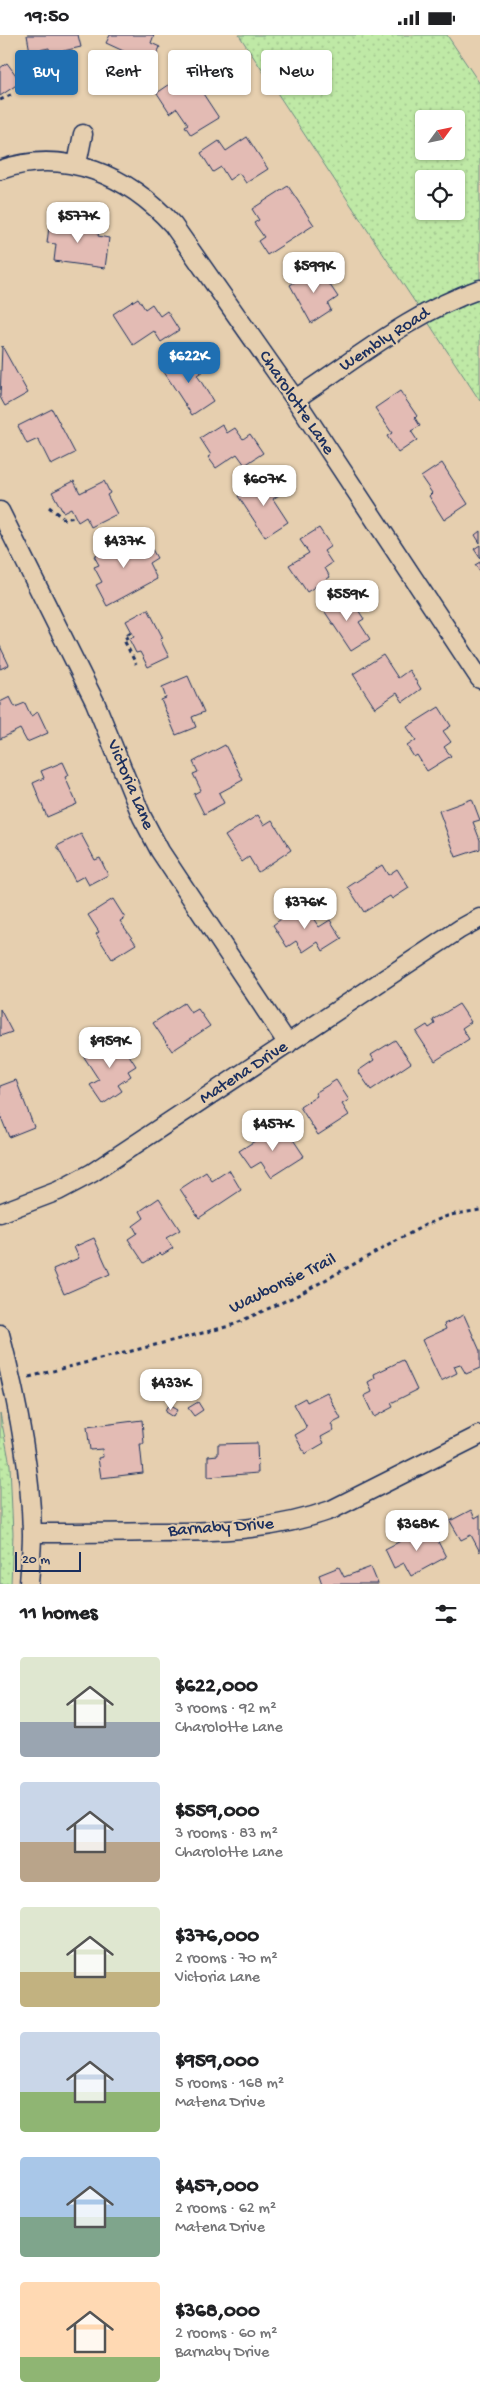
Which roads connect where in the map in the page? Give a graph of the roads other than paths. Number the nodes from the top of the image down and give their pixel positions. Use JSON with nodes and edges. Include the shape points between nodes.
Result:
{"nodes":[{"id":1,"x":83,"y":133,"type":"dead end"},
{"id":2,"x":77,"y":165,"type":"junction"},
{"id":3,"x":0,"y":170,"type":"edge"},
{"id":4,"x":480,"y":289,"type":"edge"},
{"id":5,"x":295,"y":399,"type":"junction"},
{"id":6,"x":0,"y":511,"type":"edge"},
{"id":7,"x":480,"y":679,"type":"edge"},
{"id":8,"x":480,"y":918,"type":"edge"},
{"id":9,"x":288,"y":1044,"type":"junction"},
{"id":10,"x":0,"y":1213,"type":"edge"},
{"id":11,"x":0,"y":1334,"type":"edge"},
{"id":12,"x":480,"y":1435,"type":"edge"},
{"id":13,"x":32,"y":1533,"type":"junction"},
{"id":14,"x":30,"y":1584,"type":"edge"}],
"edges":[{"from":1,"to":2,"type":"street"},
{"from":2,"to":3,"type":"street","name":"Charolotte Lane","via":[[53,161]]},
{"from":2,"to":5,"type":"street","name":"Charolotte Lane","via":[[116,179],[160,211]]},
{"from":4,"to":5,"type":"street","name":"Wembly Road","via":[[418,316]]},
{"from":5,"to":7,"type":"street","name":"Charolotte Lane"},
{"from":6,"to":9,"type":"street","name":"Victoria Lane","via":[[94,702],[142,817],[160,851]]},
{"from":8,"to":9,"type":"street","name":"Matena Drive"},
{"from":9,"to":10,"type":"street","name":"Matena Drive","via":[[92,1173],[58,1191]]},
{"from":11,"to":13,"type":"street","via":[[12,1381]]},
{"from":12,"to":13,"type":"street","name":"Barnaby Drive","via":[[331,1509],[279,1525],[225,1532]]},
{"from":13,"to":14,"type":"street"}]}
